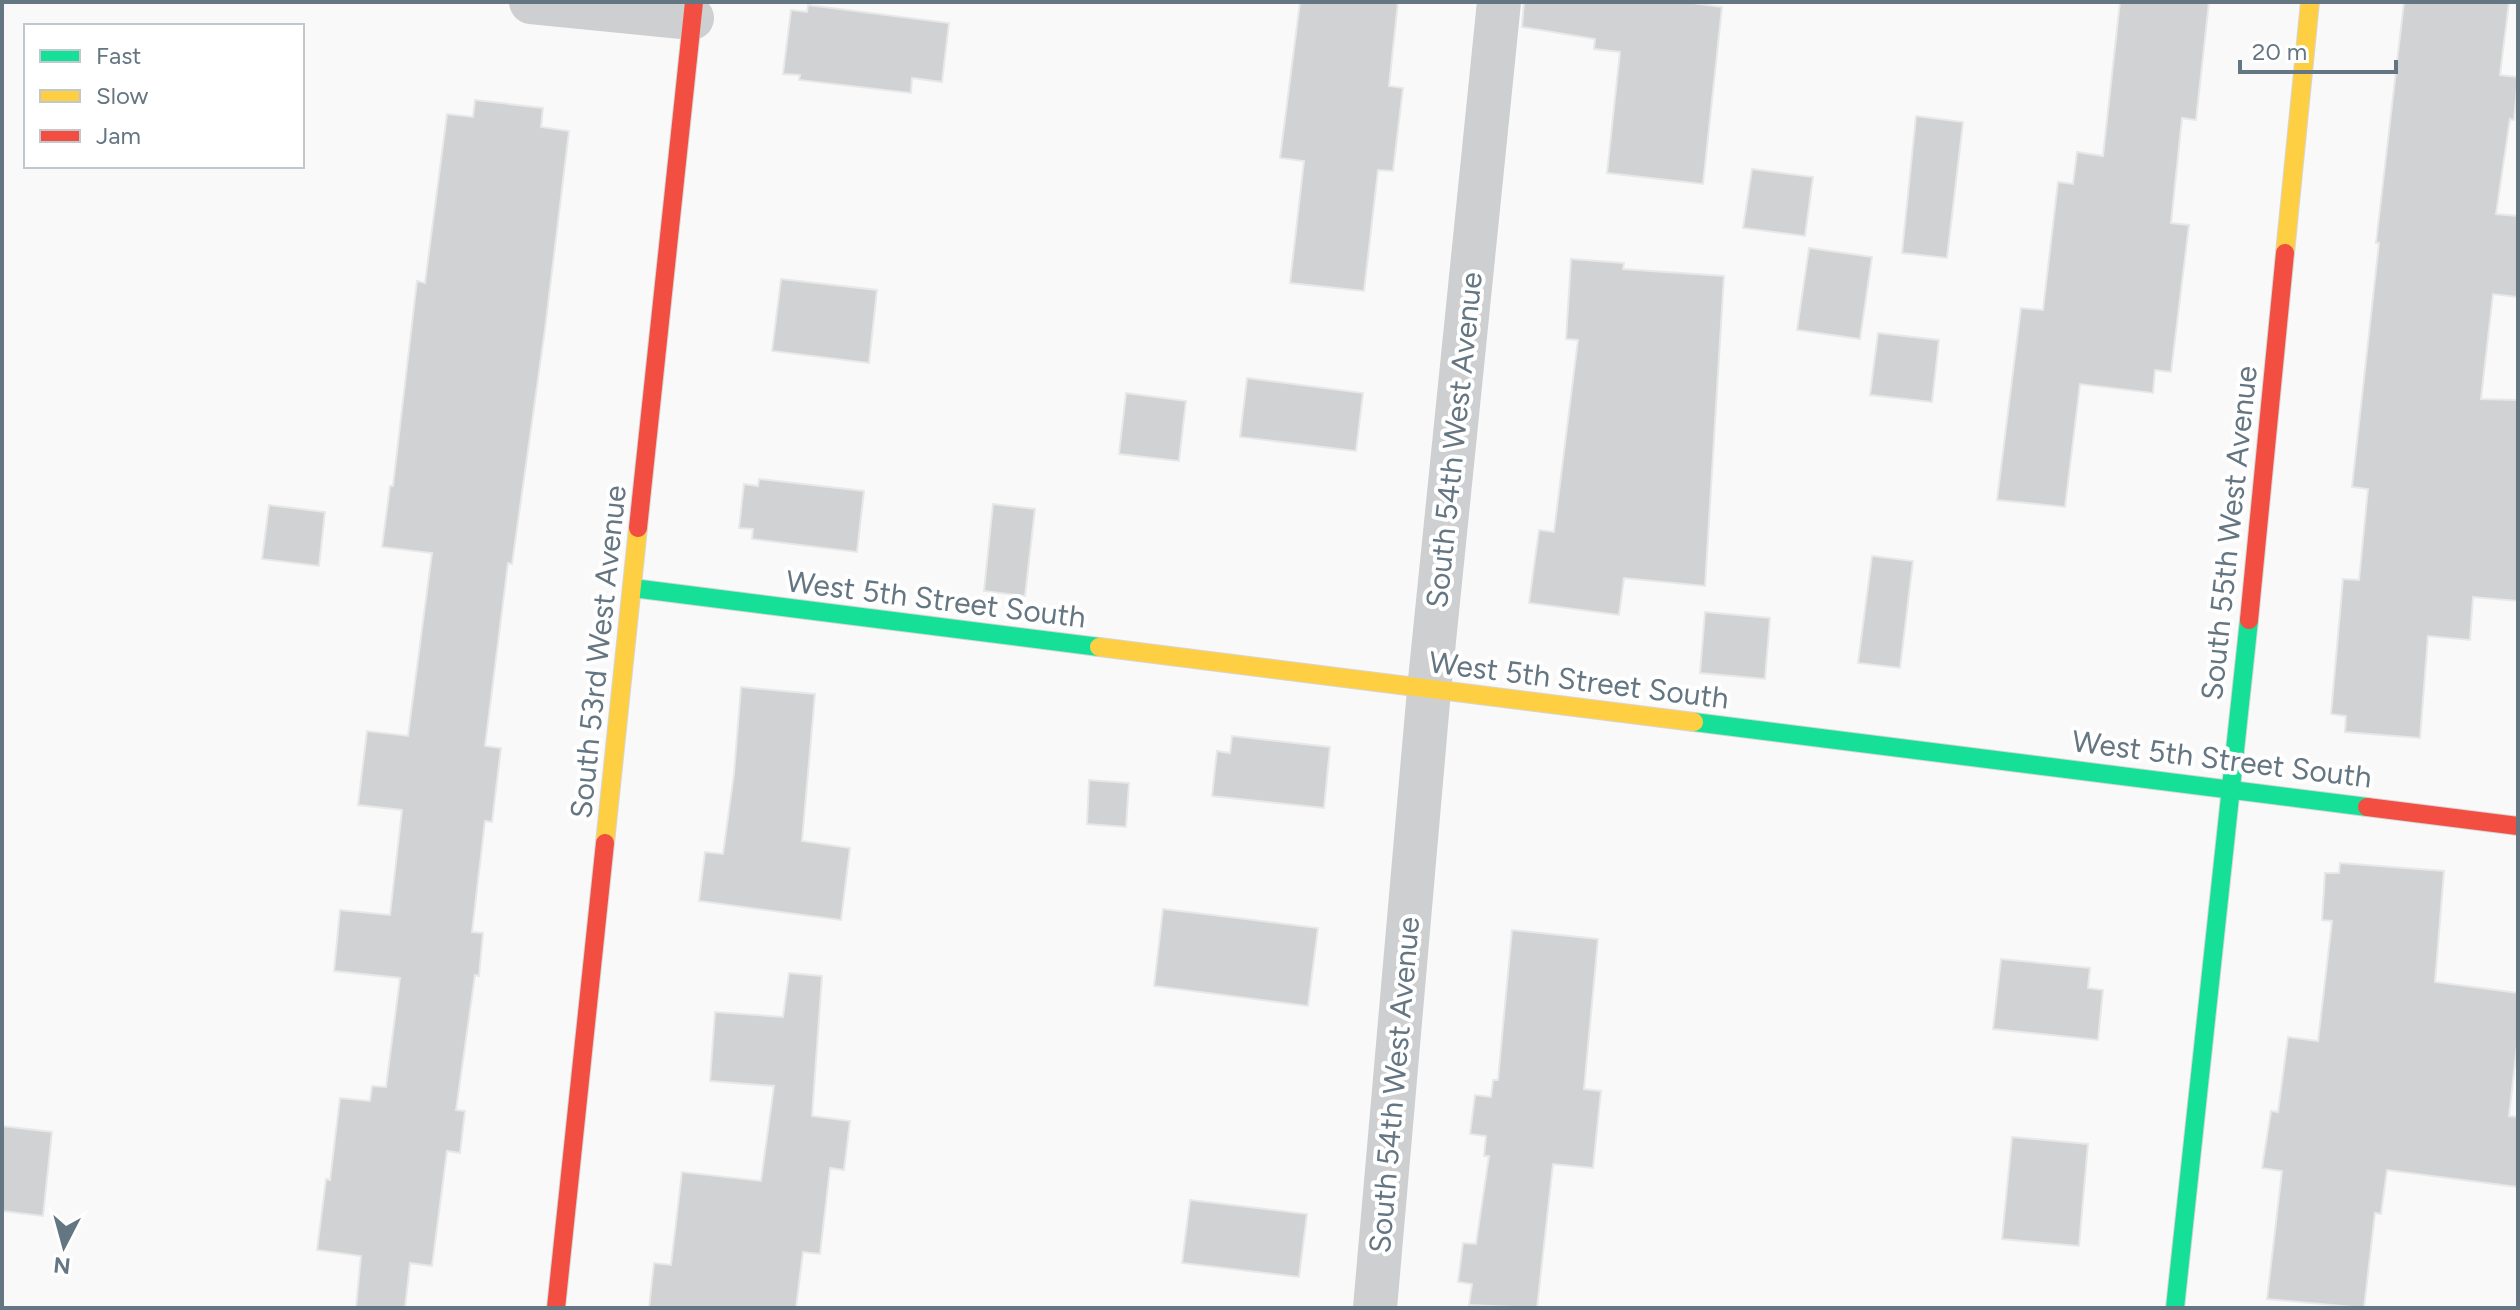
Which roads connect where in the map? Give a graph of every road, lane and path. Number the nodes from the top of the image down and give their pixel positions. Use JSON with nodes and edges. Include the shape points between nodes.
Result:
{"nodes":[{"id":1,"x":531,"y":2,"type":"edge"},
{"id":2,"x":1499,"y":2,"type":"edge"},
{"id":3,"x":2310,"y":2,"type":"edge"},
{"id":4,"x":693,"y":10,"type":"edge"},
{"id":5,"x":633,"y":588,"type":"junction"},
{"id":6,"x":1429,"y":690,"type":"junction"},
{"id":7,"x":2232,"y":788,"type":"junction"},
{"id":8,"x":2518,"y":826,"type":"edge"},
{"id":9,"x":556,"y":1308,"type":"edge"},
{"id":10,"x":1375,"y":1308,"type":"edge"},
{"id":11,"x":2175,"y":1308,"type":"edge"}],
"edges":[{"from":1,"to":4,"type":"street"},
{"from":2,"to":6,"type":"street","name":"South 54th West Avenue"},
{"from":3,"to":7,"type":"street","name":"South 55th West Avenue"},
{"from":4,"to":5,"type":"street","name":"South 53rd West Avenue"},
{"from":5,"to":6,"type":"street","name":"West 5th Street South"},
{"from":5,"to":9,"type":"street","name":"South 53rd West Avenue"},
{"from":6,"to":7,"type":"street","name":"West 5th Street South"},
{"from":6,"to":10,"type":"street","name":"South 54th West Avenue"},
{"from":7,"to":8,"type":"street","name":"West 5th Street South"},
{"from":7,"to":11,"type":"street","name":"South 55th West Avenue"}]}
